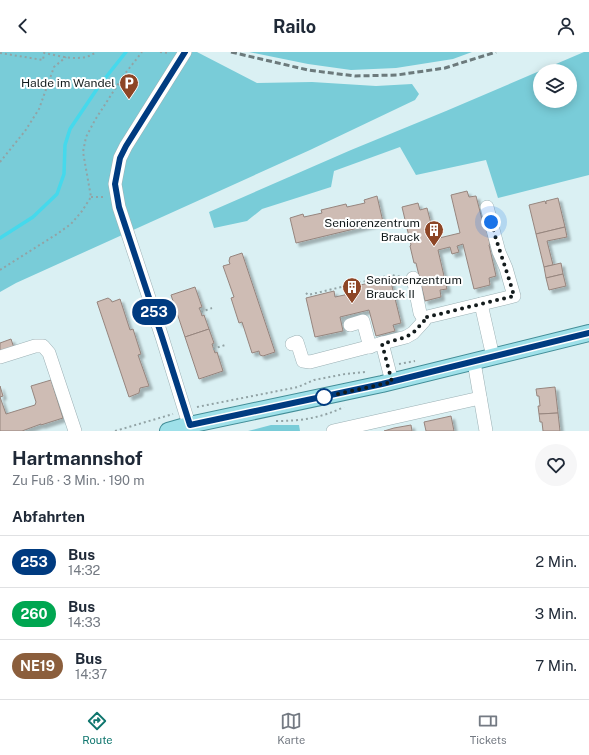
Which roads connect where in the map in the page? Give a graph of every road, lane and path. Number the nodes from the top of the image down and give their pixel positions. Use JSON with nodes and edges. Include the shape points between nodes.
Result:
{"nodes":[{"id":1,"x":96,"y":52,"type":"edge"},
{"id":2,"x":142,"y":52,"type":"edge"},
{"id":3,"x":160,"y":52,"type":"edge"},
{"id":4,"x":171,"y":52,"type":"edge"},
{"id":5,"x":185,"y":52,"type":"edge"},
{"id":6,"x":0,"y":53,"type":"edge"},
{"id":7,"x":43,"y":53,"type":"edge"},
{"id":8,"x":66,"y":57,"type":"junction"},
{"id":9,"x":0,"y":162,"type":"edge"},
{"id":10,"x":91,"y":197,"type":"junction"},
{"id":11,"x":103,"y":197,"type":"dead end"},
{"id":12,"x":486,"y":207,"type":"dead end"},
{"id":13,"x":0,"y":270,"type":"edge"},
{"id":14,"x":413,"y":278,"type":"joint"},
{"id":15,"x":306,"y":293,"type":"dead end"},
{"id":16,"x":480,"y":304,"type":"junction"},
{"id":17,"x":212,"y":308,"type":"dead end"},
{"id":18,"x":201,"y":312,"type":"dead end"},
{"id":19,"x":423,"y":318,"type":"junction"},
{"id":20,"x":350,"y":325,"type":"dead end"},
{"id":21,"x":589,"y":333,"type":"edge"},
{"id":22,"x":292,"y":344,"type":"dead end"},
{"id":23,"x":224,"y":345,"type":"dead end"},
{"id":24,"x":376,"y":345,"type":"junction"},
{"id":25,"x":213,"y":349,"type":"dead end"},
{"id":26,"x":0,"y":357,"type":"edge"},
{"id":27,"x":492,"y":357,"type":"junction"},
{"id":28,"x":417,"y":360,"type":"dead end"},
{"id":29,"x":474,"y":362,"type":"junction"},
{"id":30,"x":368,"y":372,"type":"dead end"},
{"id":31,"x":390,"y":375,"type":"junction"},
{"id":32,"x":480,"y":398,"type":"junction"},
{"id":33,"x":189,"y":422,"type":"edge"},
{"id":34,"x":75,"y":431,"type":"edge"},
{"id":35,"x":114,"y":431,"type":"edge"},
{"id":36,"x":168,"y":431,"type":"edge"},
{"id":37,"x":333,"y":431,"type":"edge"},
{"id":38,"x":486,"y":431,"type":"edge"}],
"edges":[{"from":1,"to":8,"type":"path","via":[[90,57]]},
{"from":2,"to":10,"type":"path","via":[[124,75],[86,137],[83,152]]},
{"from":3,"to":4,"type":"path"},
{"from":5,"to":33,"type":"street","via":[[126,146],[120,158],[115,184],[119,207]]},
{"from":6,"to":7,"type":"path","via":[[43,60]]},
{"from":7,"to":8,"type":"path"},
{"from":8,"to":9,"type":"path","via":[[54,67],[39,109]]},
{"from":10,"to":11,"type":"path"},
{"from":10,"to":13,"type":"path","via":[[71,224]]},
{"from":12,"to":16,"type":"street","via":[[514,296]]},
{"from":14,"to":15,"type":"path","via":[[391,275],[308,295]]},
{"from":14,"to":19,"type":"street"},
{"from":16,"to":19,"type":"street"},
{"from":16,"to":27,"type":"street"},
{"from":17,"to":18,"type":"path"},
{"from":19,"to":24,"type":"street","via":[[424,321],[413,333]]},
{"from":20,"to":24,"type":"street","via":[[363,321]]},
{"from":21,"to":27,"type":"main road"},
{"from":22,"to":24,"type":"street","via":[[297,342],[303,361],[310,362]]},
{"from":23,"to":25,"type":"path"},
{"from":24,"to":31,"type":"street"},
{"from":26,"to":34,"type":"street","via":[[43,346],[49,353]]},
{"from":27,"to":29,"type":"main road"},
{"from":28,"to":31,"type":"path"},
{"from":29,"to":31,"type":"main road"},
{"from":29,"to":32,"type":"street"},
{"from":30,"to":33,"type":"path","via":[[314,380],[298,387],[210,404]]},
{"from":31,"to":33,"type":"main road"},
{"from":32,"to":37,"type":"street"},
{"from":32,"to":38,"type":"street"},
{"from":33,"to":35,"type":"path"},
{"from":33,"to":36,"type":"main road"}]}
